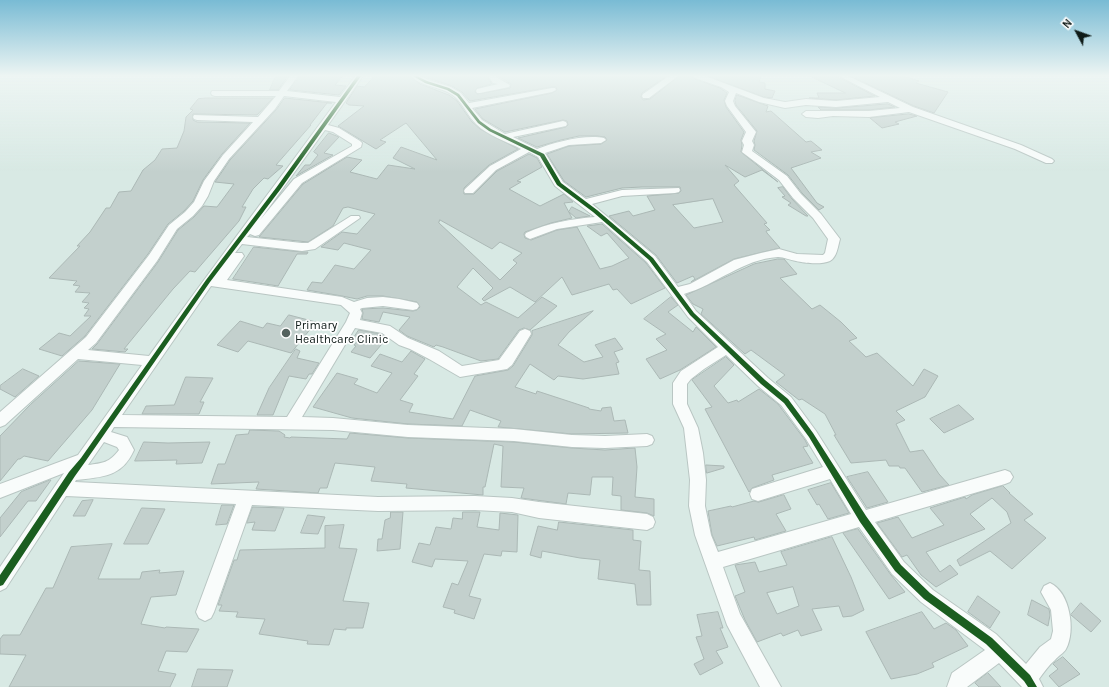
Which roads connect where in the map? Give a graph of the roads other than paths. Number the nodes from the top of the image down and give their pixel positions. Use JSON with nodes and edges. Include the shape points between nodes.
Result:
{"nodes":[{"id":1,"x":269,"y":108,"type":"edge"},
{"id":2,"x":336,"y":108,"type":"edge"},
{"id":3,"x":469,"y":108,"type":"edge"},
{"id":4,"x":732,"y":108,"type":"edge"},
{"id":5,"x":910,"y":109,"type":"joint"},
{"id":6,"x":806,"y":114,"type":"dead end"},
{"id":7,"x":197,"y":117,"type":"dead end"},
{"id":8,"x":260,"y":120,"type":"junction"},
{"id":9,"x":563,"y":124,"type":"dead end"},
{"id":10,"x":323,"y":127,"type":"junction"},
{"id":11,"x":502,"y":137,"type":"junction"},
{"id":12,"x":601,"y":140,"type":"dead end"},
{"id":13,"x":534,"y":150,"type":"junction"},
{"id":14,"x":1049,"y":160,"type":"dead end"},
{"id":15,"x":675,"y":190,"type":"dead end"},
{"id":16,"x":469,"y":191,"type":"dead end"},
{"id":17,"x":583,"y":202,"type":"junction"},
{"id":18,"x":355,"y":218,"type":"dead end"},
{"id":19,"x":603,"y":219,"type":"junction"},
{"id":20,"x":530,"y":235,"type":"dead end"},
{"id":21,"x":245,"y":240,"type":"junction"},
{"id":22,"x":213,"y":282,"type":"junction"},
{"id":23,"x":675,"y":292,"type":"junction"},
{"id":24,"x":413,"y":306,"type":"dead end"},
{"id":25,"x":353,"y":307,"type":"junction"},
{"id":26,"x":352,"y":322,"type":"junction"},
{"id":27,"x":524,"y":334,"type":"dead end"},
{"id":28,"x":726,"y":348,"type":"junction"},
{"id":29,"x":76,"y":354,"type":"junction"},
{"id":30,"x":151,"y":361,"type":"junction"},
{"id":31,"x":0,"y":421,"type":"edge"},
{"id":32,"x":109,"y":421,"type":"junction"},
{"id":33,"x":291,"y":423,"type":"junction"},
{"id":34,"x":100,"y":435,"type":"junction"},
{"id":35,"x":647,"y":440,"type":"dead end"},
{"id":36,"x":83,"y":460,"type":"junction"},
{"id":37,"x":832,"y":472,"type":"junction"},
{"id":38,"x":72,"y":474,"type":"junction"},
{"id":39,"x":1005,"y":478,"type":"dead end"},
{"id":40,"x":62,"y":489,"type":"junction"},
{"id":41,"x":0,"y":491,"type":"edge"},
{"id":42,"x":758,"y":494,"type":"dead end"},
{"id":43,"x":246,"y":498,"type":"junction"},
{"id":44,"x":863,"y":519,"type":"junction"},
{"id":45,"x":647,"y":522,"type":"dead end"},
{"id":46,"x":713,"y":562,"type":"junction"},
{"id":47,"x":0,"y":582,"type":"edge"},
{"id":48,"x":1050,"y":592,"type":"dead end"},
{"id":49,"x":205,"y":612,"type":"dead end"},
{"id":50,"x":1000,"y":651,"type":"junction"},
{"id":51,"x":1030,"y":682,"type":"edge"},
{"id":52,"x":771,"y":687,"type":"edge"},
{"id":53,"x":957,"y":687,"type":"edge"}],
"edges":[{"from":1,"to":8,"type":"street"},
{"from":2,"to":10,"type":"street"},
{"from":3,"to":11,"type":"street","via":[[479,122]]},
{"from":4,"to":23,"type":"street","via":[[751,132],[747,141],[747,152],[783,178],[817,216],[834,239],[830,254],[826,258],[818,259],[797,258],[779,253],[761,257],[738,263],[694,287]]},
{"from":5,"to":6,"type":"street","via":[[869,114]]},
{"from":5,"to":14,"type":"street"},
{"from":7,"to":8,"type":"street"},
{"from":8,"to":29,"type":"street","via":[[226,157],[209,181],[198,204],[173,227],[154,258],[116,308],[91,340]]},
{"from":9,"to":11,"type":"street"},
{"from":10,"to":21,"type":"street"},
{"from":10,"to":21,"type":"street","via":[[336,130],[357,143],[356,147],[298,181]]},
{"from":11,"to":13,"type":"street"},
{"from":12,"to":13,"type":"street"},
{"from":13,"to":16,"type":"street","via":[[493,168]]},
{"from":13,"to":17,"type":"street","via":[[545,159],[559,184]]},
{"from":15,"to":17,"type":"street","via":[[622,194]]},
{"from":17,"to":19,"type":"street"},
{"from":18,"to":21,"type":"street","via":[[311,246]]},
{"from":19,"to":20,"type":"street","via":[[540,230]]},
{"from":19,"to":23,"type":"street","via":[[651,259]]},
{"from":21,"to":22,"type":"street"},
{"from":22,"to":25,"type":"street","via":[[342,300]]},
{"from":22,"to":30,"type":"street"},
{"from":23,"to":28,"type":"street","via":[[692,314]]},
{"from":24,"to":25,"type":"street","via":[[401,303],[362,303]]},
{"from":25,"to":26,"type":"street","via":[[356,313]]},
{"from":26,"to":27,"type":"street","via":[[385,329],[460,372],[502,365]]},
{"from":26,"to":33,"type":"street"},
{"from":28,"to":37,"type":"street","via":[[786,401],[811,435]]},
{"from":28,"to":46,"type":"street","via":[[692,369],[680,384],[679,394],[695,453],[697,506],[703,535]]},
{"from":29,"to":30,"type":"street"},
{"from":29,"to":31,"type":"street"},
{"from":30,"to":32,"type":"street"},
{"from":32,"to":33,"type":"street"},
{"from":32,"to":34,"type":"street"},
{"from":33,"to":35,"type":"street","via":[[514,435],[572,442]]},
{"from":34,"to":36,"type":"street"},
{"from":34,"to":38,"type":"street","via":[[122,442],[127,450],[118,463],[105,470]]},
{"from":36,"to":38,"type":"street"},
{"from":36,"to":41,"type":"street"},
{"from":37,"to":42,"type":"street"},
{"from":37,"to":44,"type":"street"},
{"from":38,"to":40,"type":"street"},
{"from":39,"to":44,"type":"street"},
{"from":40,"to":43,"type":"street"},
{"from":40,"to":47,"type":"street"},
{"from":43,"to":45,"type":"street","via":[[378,504],[512,505]]},
{"from":43,"to":49,"type":"street"},
{"from":44,"to":46,"type":"street"},
{"from":44,"to":50,"type":"street","via":[[907,577],[927,596]]},
{"from":46,"to":52,"type":"street","via":[[733,619]]},
{"from":48,"to":51,"type":"street","via":[[1060,608],[1062,631],[1059,644],[1047,654]]},
{"from":50,"to":51,"type":"street"},
{"from":50,"to":53,"type":"street","via":[[959,680]]}]}
